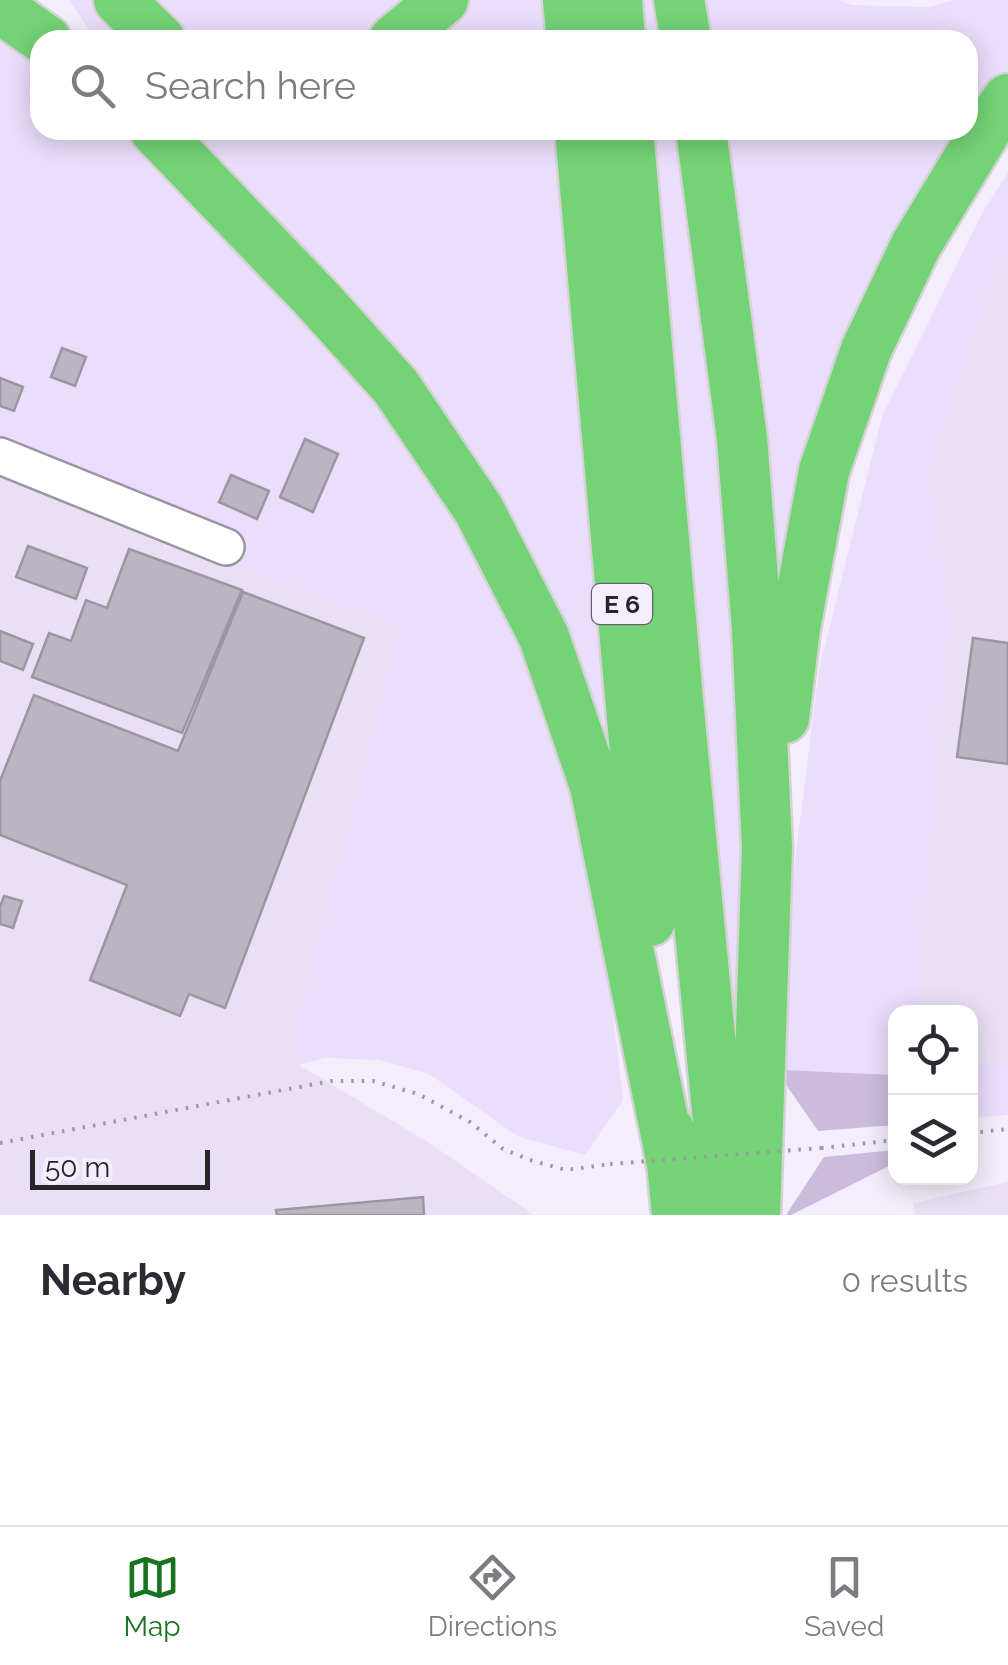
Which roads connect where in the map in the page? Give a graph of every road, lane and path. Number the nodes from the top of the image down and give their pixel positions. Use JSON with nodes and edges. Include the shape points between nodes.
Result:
{"nodes":[{"id":1,"x":53,"y":0,"type":"edge"},
{"id":2,"x":119,"y":0,"type":"edge"},
{"id":3,"x":444,"y":0,"type":"edge"},
{"id":4,"x":568,"y":0,"type":"edge"},
{"id":5,"x":617,"y":0,"type":"edge"},
{"id":6,"x":679,"y":0,"type":"edge"},
{"id":7,"x":0,"y":8,"type":"edge"},
{"id":8,"x":32,"y":30,"type":"edge"},
{"id":9,"x":70,"y":30,"type":"edge"},
{"id":10,"x":150,"y":30,"type":"edge"},
{"id":11,"x":406,"y":30,"type":"edge"},
{"id":12,"x":571,"y":30,"type":"edge"},
{"id":13,"x":619,"y":30,"type":"edge"},
{"id":14,"x":684,"y":30,"type":"edge"},
{"id":15,"x":1008,"y":99,"type":"edge"},
{"id":16,"x":166,"y":140,"type":"edge"},
{"id":17,"x":581,"y":140,"type":"edge"},
{"id":18,"x":629,"y":140,"type":"edge"},
{"id":19,"x":702,"y":140,"type":"edge"},
{"id":20,"x":0,"y":456,"type":"edge"},
{"id":21,"x":226,"y":547,"type":"dead end"},
{"id":22,"x":766,"y":847,"type":"junction"},
{"id":23,"x":1008,"y":1129,"type":"edge"},
{"id":24,"x":978,"y":1131,"type":"edge"},
{"id":25,"x":888,"y":1141,"type":"edge"},
{"id":26,"x":0,"y":1143,"type":"edge"},
{"id":27,"x":672,"y":1164,"type":"junction"},
{"id":28,"x":677,"y":1215,"type":"edge"},
{"id":29,"x":727,"y":1215,"type":"edge"},
{"id":30,"x":756,"y":1215,"type":"edge"}],
"edges":[{"from":1,"to":9,"type":"highway"},
{"from":2,"to":10,"type":"highway"},
{"from":3,"to":11,"type":"highway"},
{"from":4,"to":12,"type":"highway"},
{"from":5,"to":13,"type":"highway"},
{"from":6,"to":14,"type":"highway"},
{"from":7,"to":8,"type":"highway"},
{"from":15,"to":22,"type":"highway","via":[[916,245],[866,350],[824,471]]},
{"from":16,"to":27,"type":"highway","via":[[396,387],[479,510],[544,637],[594,786]]},
{"from":17,"to":27,"type":"highway","number":"E 6"},
{"from":18,"to":29,"type":"highway","number":"E 6"},
{"from":19,"to":22,"type":"highway","via":[[742,440]]},
{"from":20,"to":21,"type":"lane"},
{"from":22,"to":30,"type":"highway"},
{"from":23,"to":24,"type":"path"},
{"from":25,"to":26,"type":"path","bridge":true,"via":[[566,1170],[502,1149],[470,1122],[418,1094],[373,1081],[331,1081]]},
{"from":27,"to":28,"type":"highway","number":"E 6"}]}
